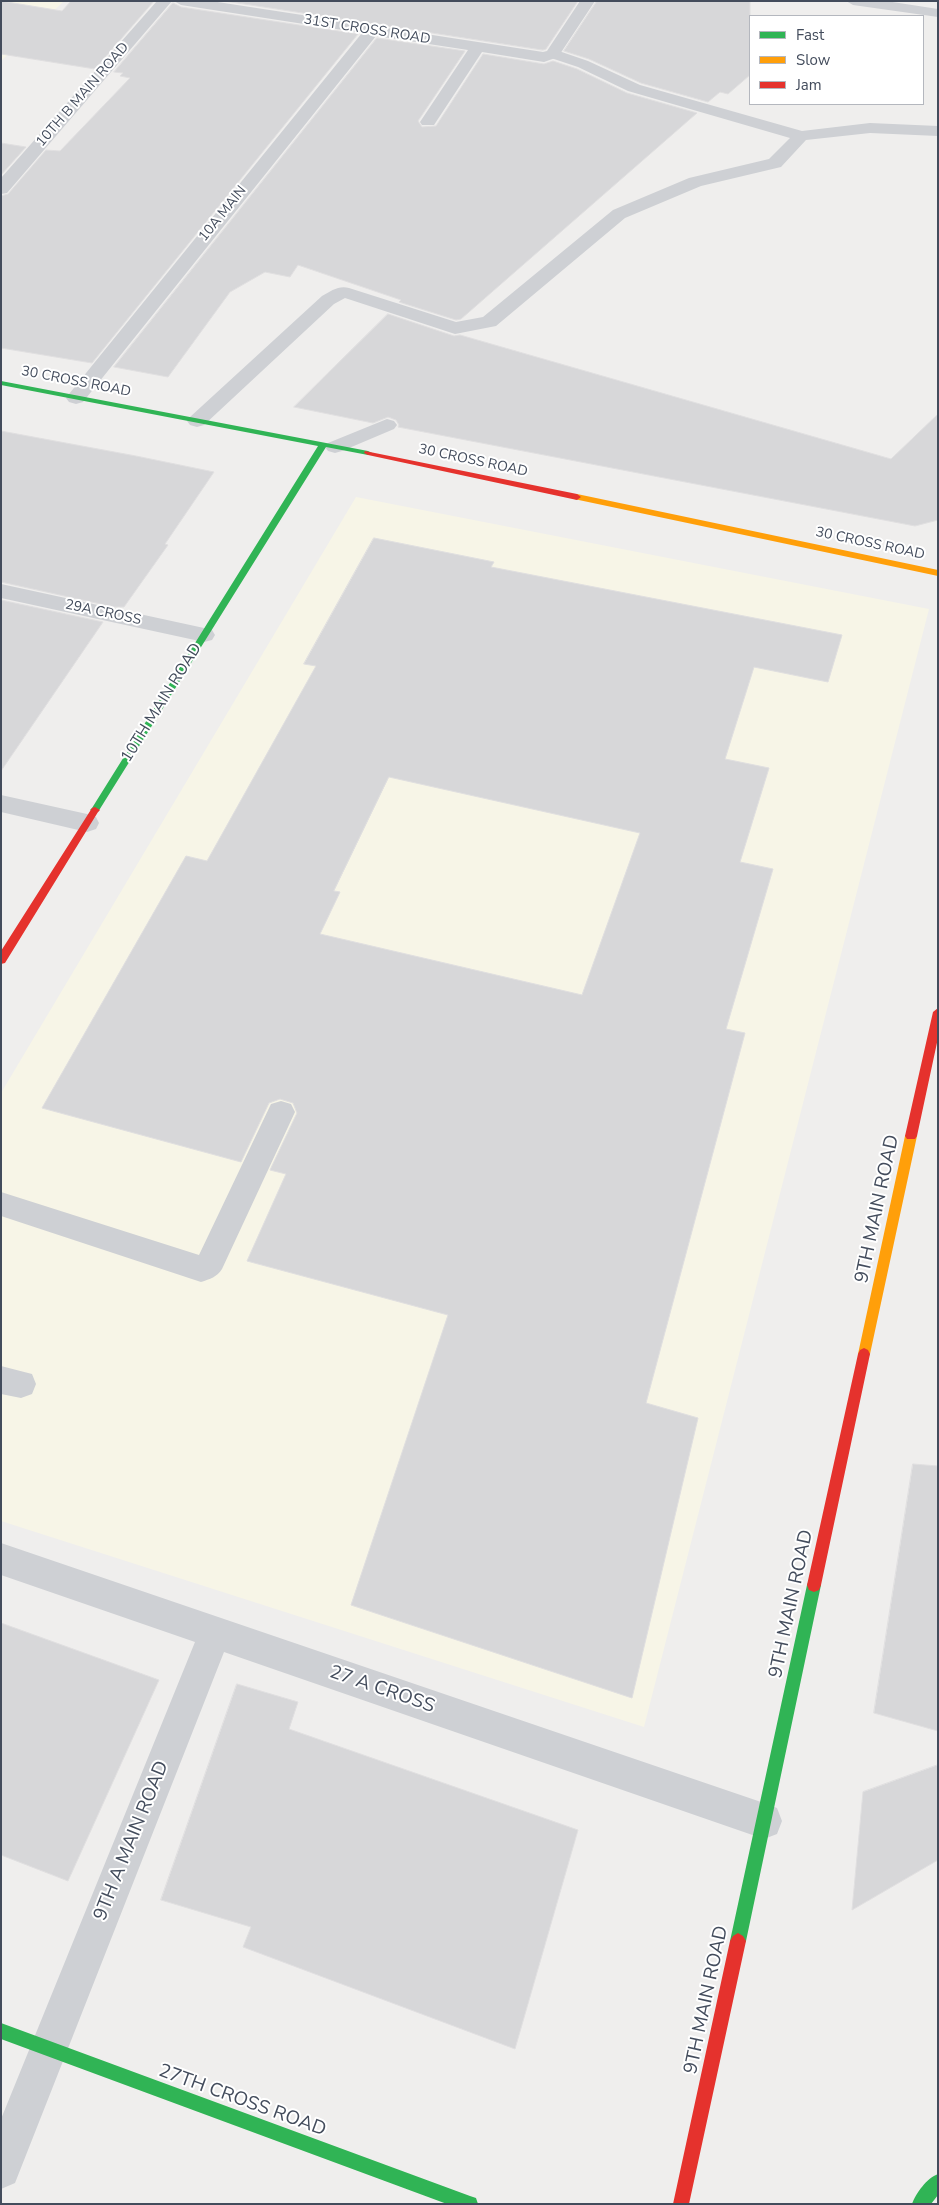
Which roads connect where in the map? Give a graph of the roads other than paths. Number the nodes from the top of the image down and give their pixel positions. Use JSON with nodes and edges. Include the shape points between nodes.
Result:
{"nodes":[{"id":1,"x":164,"y":1,"type":"edge"},
{"id":2,"x":181,"y":1,"type":"edge"},
{"id":3,"x":588,"y":1,"type":"edge"},
{"id":4,"x":853,"y":1,"type":"edge"},
{"id":5,"x":938,"y":14,"type":"edge"},
{"id":6,"x":372,"y":30,"type":"junction"},
{"id":7,"x":478,"y":48,"type":"junction"},
{"id":8,"x":553,"y":54,"type":"junction"},
{"id":9,"x":428,"y":122,"type":"dead end"},
{"id":10,"x":938,"y":131,"type":"edge"},
{"id":11,"x":801,"y":136,"type":"junction"},
{"id":12,"x":1,"y":189,"type":"edge"},
{"id":13,"x":1,"y":383,"type":"edge"},
{"id":14,"x":76,"y":398,"type":"junction"},
{"id":15,"x":197,"y":421,"type":"junction"},
{"id":16,"x":387,"y":425,"type":"dead end"},
{"id":17,"x":329,"y":446,"type":"junction"},
{"id":18,"x":938,"y":573,"type":"edge"},
{"id":19,"x":1,"y":591,"type":"edge"},
{"id":20,"x":204,"y":635,"type":"junction"},
{"id":21,"x":1,"y":803,"type":"edge"},
{"id":22,"x":87,"y":823,"type":"junction"},
{"id":23,"x":1,"y":960,"type":"edge"},
{"id":24,"x":938,"y":1012,"type":"edge"},
{"id":25,"x":932,"y":1071,"type":"edge"},
{"id":26,"x":281,"y":1112,"type":"dead end"},
{"id":27,"x":1,"y":1204,"type":"edge"},
{"id":28,"x":1,"y":1559,"type":"edge"},
{"id":29,"x":215,"y":1633,"type":"junction"},
{"id":30,"x":764,"y":1820,"type":"junction"},
{"id":31,"x":1,"y":2031,"type":"edge"},
{"id":32,"x":49,"y":2049,"type":"junction"},
{"id":33,"x":1,"y":2169,"type":"edge"},
{"id":34,"x":938,"y":2182,"type":"edge"},
{"id":35,"x":470,"y":2204,"type":"edge"},
{"id":36,"x":681,"y":2204,"type":"edge"},
{"id":37,"x":920,"y":2204,"type":"edge"}],
"edges":[{"from":1,"to":12,"type":"street","name":"10TH B MAIN ROAD"},
{"from":2,"to":6,"type":"street","name":"31ST CROSS ROAD"},
{"from":3,"to":8,"type":"street"},
{"from":4,"to":5,"type":"street"},
{"from":6,"to":7,"type":"street","name":"31ST CROSS ROAD"},
{"from":6,"to":14,"type":"street","name":"10A MAIN"},
{"from":7,"to":8,"type":"street","name":"31ST CROSS ROAD","via":[[540,57]]},
{"from":7,"to":9,"type":"street"},
{"from":8,"to":11,"type":"street","via":[[634,88]]},
{"from":10,"to":11,"type":"street","via":[[870,128]]},
{"from":11,"to":15,"type":"street","via":[[775,163],[695,182],[619,214],[489,322],[455,328],[343,292],[328,300]]},
{"from":13,"to":14,"type":"main road","name":"30 CROSS ROAD"},
{"from":14,"to":15,"type":"main road","name":"30 CROSS ROAD"},
{"from":15,"to":17,"type":"main road","name":"30 CROSS ROAD"},
{"from":16,"to":17,"type":"street"},
{"from":17,"to":18,"type":"main road","name":"30 CROSS ROAD"},
{"from":17,"to":20,"type":"main road","name":"10TH MAIN ROAD"},
{"from":19,"to":20,"type":"street","name":"29A CROSS"},
{"from":20,"to":22,"type":"main road","name":"10TH MAIN ROAD"},
{"from":21,"to":22,"type":"street"},
{"from":22,"to":23,"type":"main road","name":"10TH MAIN ROAD"},
{"from":24,"to":25,"type":"main road","name":"9TH MAIN ROAD"},
{"from":25,"to":30,"type":"main road","name":"9TH MAIN ROAD"},
{"from":26,"to":27,"type":"street","via":[[208,1266],[201,1268]]},
{"from":28,"to":29,"type":"street","name":"27 A CROSS"},
{"from":29,"to":30,"type":"street","name":"27 A CROSS"},
{"from":29,"to":32,"type":"street","name":"9TH A MAIN ROAD"},
{"from":30,"to":36,"type":"main road","name":"9TH MAIN ROAD"},
{"from":31,"to":32,"type":"main road","name":"27TH CROSS ROAD"},
{"from":32,"to":33,"type":"street","name":"9TH A MAIN ROAD"},
{"from":32,"to":35,"type":"main road","name":"27TH CROSS ROAD"},
{"from":34,"to":37,"type":"main road"}]}
